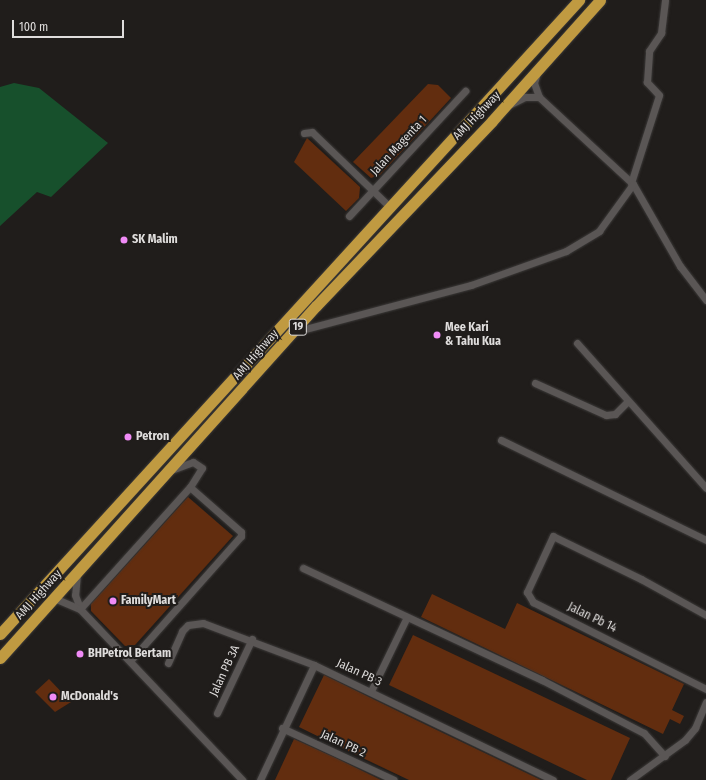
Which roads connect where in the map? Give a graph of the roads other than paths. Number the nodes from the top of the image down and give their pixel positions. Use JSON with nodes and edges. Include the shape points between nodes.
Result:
{"nodes":[{"id":1,"x":579,"y":0,"type":"edge"},
{"id":2,"x":600,"y":0,"type":"edge"},
{"id":3,"x":665,"y":0,"type":"edge"},
{"id":4,"x":537,"y":71,"type":"junction"},
{"id":5,"x":465,"y":91,"type":"dead end"},
{"id":6,"x":539,"y":96,"type":"junction"},
{"id":7,"x":501,"y":111,"type":"junction"},
{"id":8,"x":304,"y":133,"type":"dead end"},
{"id":9,"x":632,"y":183,"type":"junction"},
{"id":10,"x":373,"y":190,"type":"junction"},
{"id":11,"x":389,"y":206,"type":"junction"},
{"id":12,"x":349,"y":216,"type":"dead end"},
{"id":13,"x":706,"y":300,"type":"edge"},
{"id":14,"x":293,"y":332,"type":"junction"},
{"id":15,"x":577,"y":343,"type":"dead end"},
{"id":16,"x":535,"y":383,"type":"dead end"},
{"id":17,"x":628,"y":401,"type":"junction"},
{"id":18,"x":501,"y":440,"type":"dead end"},
{"id":19,"x":171,"y":470,"type":"junction"},
{"id":20,"x":190,"y":488,"type":"junction"},
{"id":21,"x":706,"y":488,"type":"edge"},
{"id":22,"x":706,"y":540,"type":"edge"},
{"id":23,"x":303,"y":568,"type":"dead end"},
{"id":24,"x":77,"y":573,"type":"junction"},
{"id":25,"x":54,"y":598,"type":"junction"},
{"id":26,"x":80,"y":608,"type":"junction"},
{"id":27,"x":706,"y":615,"type":"edge"},
{"id":28,"x":407,"y":617,"type":"junction"},
{"id":29,"x":0,"y":634,"type":"edge"},
{"id":30,"x":252,"y":639,"type":"junction"},
{"id":31,"x":0,"y":658,"type":"edge"},
{"id":32,"x":130,"y":661,"type":"junction"},
{"id":33,"x":168,"y":663,"type":"dead end"},
{"id":34,"x":314,"y":665,"type":"junction"},
{"id":35,"x":706,"y":689,"type":"edge"},
{"id":36,"x":371,"y":691,"type":"junction"},
{"id":37,"x":706,"y":702,"type":"edge"},
{"id":38,"x":217,"y":713,"type":"dead end"},
{"id":39,"x":282,"y":728,"type":"junction"},
{"id":40,"x":665,"y":756,"type":"junction"},
{"id":41,"x":242,"y":780,"type":"edge"},
{"id":42,"x":260,"y":780,"type":"edge"},
{"id":43,"x":394,"y":780,"type":"edge"},
{"id":44,"x":553,"y":780,"type":"edge"},
{"id":45,"x":630,"y":780,"type":"edge"}],
"edges":[{"from":1,"to":11,"type":"highway","name":"AMJ Highway","number":"19","via":[[512,77]]},
{"from":2,"to":4,"type":"highway","name":"AMJ Highway","number":"19"},
{"from":3,"to":9,"type":"street","via":[[661,33],[649,51],[647,82],[659,95]]},
{"from":4,"to":6,"type":"street","via":[[534,83]]},
{"from":4,"to":7,"type":"highway","name":"AMJ Highway","number":"19"},
{"from":5,"to":10,"type":"street","name":"Jalan Magenta 1"},
{"from":6,"to":7,"type":"street","via":[[525,97]]},
{"from":6,"to":9,"type":"street"},
{"from":7,"to":14,"type":"highway","name":"AMJ Highway","number":"19"},
{"from":8,"to":10,"type":"street","via":[[312,132]]},
{"from":9,"to":13,"type":"street","via":[[680,266]]},
{"from":9,"to":14,"type":"street","via":[[598,231],[566,251],[471,285]]},
{"from":10,"to":11,"type":"street"},
{"from":10,"to":12,"type":"street","name":"Jalan Magenta 1"},
{"from":11,"to":29,"type":"highway","name":"AMJ Highway","number":"19"},
{"from":14,"to":19,"type":"highway","name":"AMJ Highway","number":"19"},
{"from":15,"to":17,"type":"street"},
{"from":16,"to":17,"type":"street","via":[[606,415],[615,414]]},
{"from":17,"to":21,"type":"street"},
{"from":18,"to":22,"type":"street"},
{"from":19,"to":20,"type":"street","via":[[189,462],[199,465],[201,472]]},
{"from":19,"to":24,"type":"highway","name":"AMJ Highway","number":"19"},
{"from":20,"to":26,"type":"street"},
{"from":20,"to":32,"type":"street","via":[[241,532],[241,536]]},
{"from":23,"to":28,"type":"street"},
{"from":24,"to":25,"type":"highway","name":"AMJ Highway","number":"19"},
{"from":24,"to":26,"type":"street","via":[[75,595]]},
{"from":25,"to":26,"type":"street"},
{"from":25,"to":31,"type":"highway","name":"AMJ Highway","number":"19"},
{"from":26,"to":32,"type":"street"},
{"from":27,"to":35,"type":"street","name":"Jalan Pb 14","via":[[641,579],[553,536],[528,588],[529,598],[533,602]]},
{"from":28,"to":36,"type":"street"},
{"from":28,"to":40,"type":"street","via":[[644,733]]},
{"from":30,"to":33,"type":"street","name":"Jalan PB 3","via":[[195,623],[182,631]]},
{"from":30,"to":34,"type":"street","name":"Jalan PB 3"},
{"from":30,"to":38,"type":"street","name":"Jalan PB 3A"},
{"from":32,"to":41,"type":"street"},
{"from":34,"to":36,"type":"street","name":"Jalan PB 3"},
{"from":34,"to":39,"type":"street"},
{"from":36,"to":44,"type":"street","name":"Jalan PB 3"},
{"from":37,"to":40,"type":"street","via":[[695,728]]},
{"from":39,"to":42,"type":"street"},
{"from":39,"to":43,"type":"street","name":"Jalan PB 2"},
{"from":40,"to":45,"type":"street"}]}
